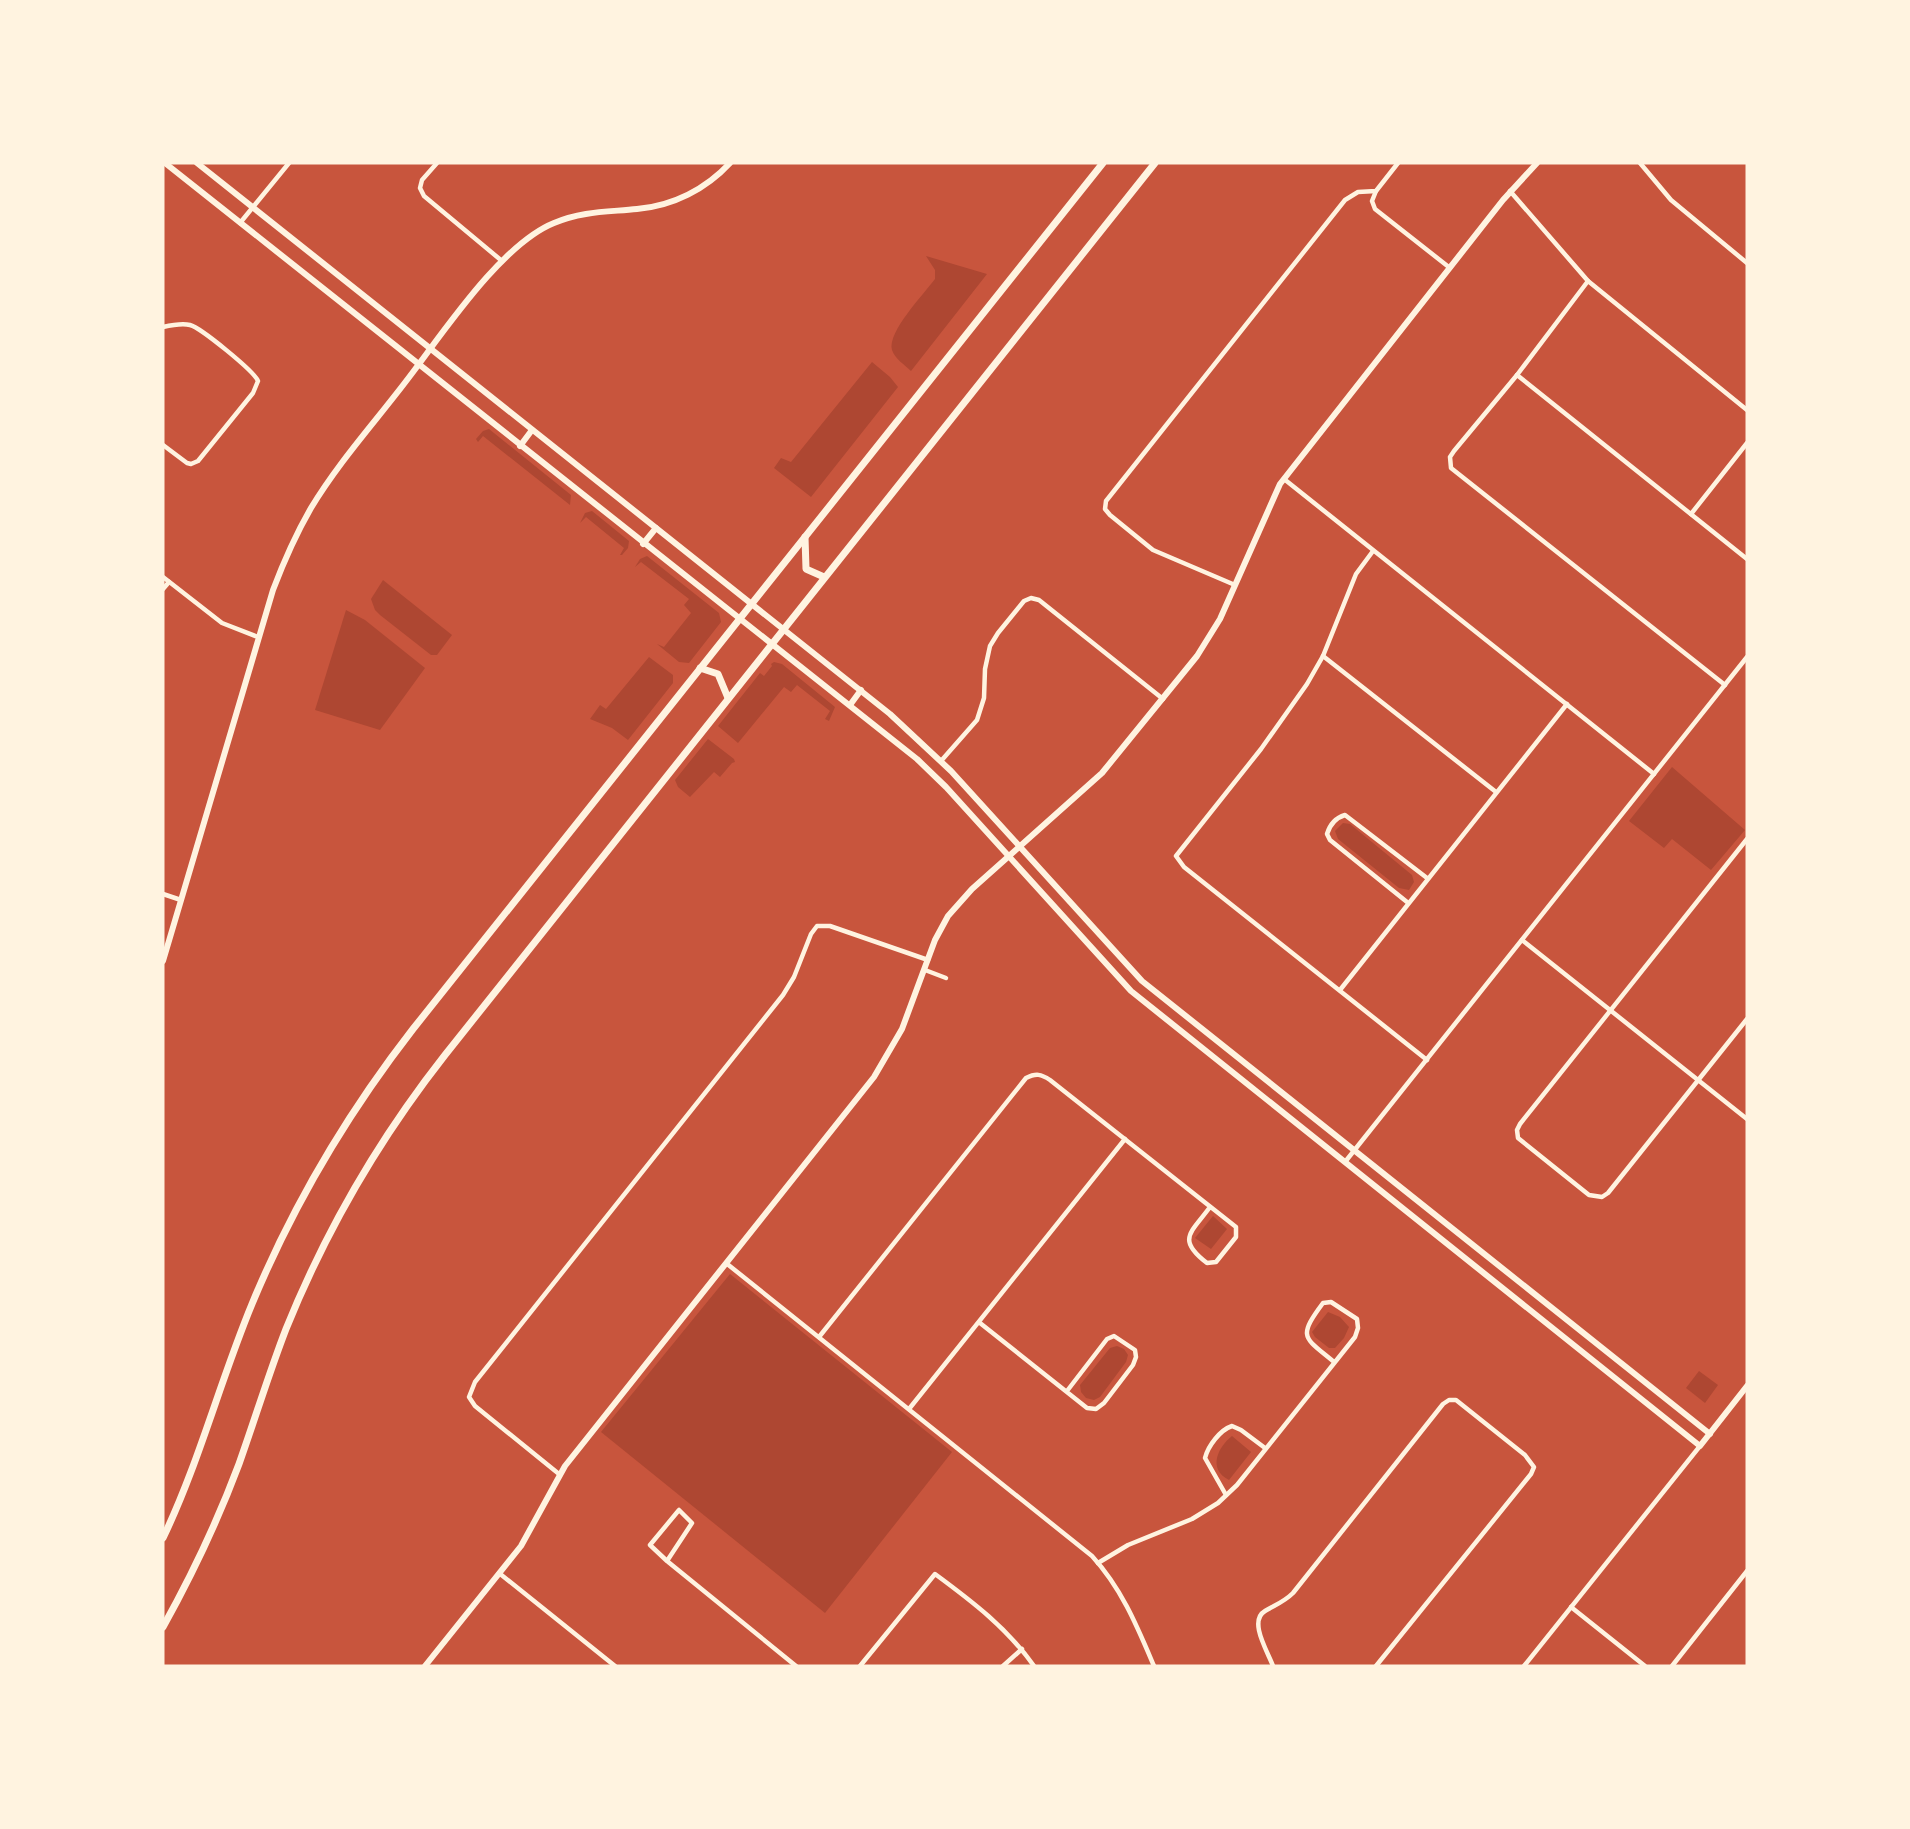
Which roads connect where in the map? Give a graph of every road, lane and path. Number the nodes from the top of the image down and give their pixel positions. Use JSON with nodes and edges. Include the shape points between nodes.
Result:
{"nodes":[{"id":1,"x":165,"y":163,"type":"edge"},
{"id":2,"x":197,"y":163,"type":"edge"},
{"id":3,"x":289,"y":163,"type":"edge"},
{"id":4,"x":437,"y":163,"type":"edge"},
{"id":5,"x":730,"y":163,"type":"edge"},
{"id":6,"x":1103,"y":163,"type":"edge"},
{"id":7,"x":1155,"y":163,"type":"edge"},
{"id":8,"x":1398,"y":163,"type":"edge"},
{"id":9,"x":1536,"y":163,"type":"edge"},
{"id":10,"x":1640,"y":163,"type":"edge"},
{"id":11,"x":1376,"y":191,"type":"junction"},
{"id":12,"x":1510,"y":191,"type":"junction"},
{"id":13,"x":253,"y":208,"type":"junction"},
{"id":14,"x":240,"y":223,"type":"junction"},
{"id":15,"x":502,"y":261,"type":"junction"},
{"id":16,"x":1747,"y":262,"type":"edge"},
{"id":17,"x":1451,"y":268,"type":"junction"},
{"id":18,"x":1588,"y":281,"type":"junction"},
{"id":19,"x":163,"y":327,"type":"edge"},
{"id":20,"x":431,"y":349,"type":"junction"},
{"id":21,"x":418,"y":365,"type":"junction"},
{"id":22,"x":1517,"y":375,"type":"junction"},
{"id":23,"x":1747,"y":410,"type":"edge"},
{"id":24,"x":532,"y":430,"type":"junction"},
{"id":25,"x":1747,"y":443,"type":"edge"},
{"id":26,"x":163,"y":445,"type":"edge"},
{"id":27,"x":520,"y":446,"type":"junction"},
{"id":28,"x":1284,"y":478,"type":"junction"},
{"id":29,"x":1691,"y":514,"type":"junction"},
{"id":30,"x":656,"y":528,"type":"junction"},
{"id":31,"x":805,"y":536,"type":"junction"},
{"id":32,"x":643,"y":544,"type":"junction"},
{"id":33,"x":1373,"y":551,"type":"junction"},
{"id":34,"x":1747,"y":559,"type":"edge"},
{"id":35,"x":163,"y":577,"type":"edge"},
{"id":36,"x":824,"y":577,"type":"junction"},
{"id":37,"x":169,"y":582,"type":"junction"},
{"id":38,"x":1235,"y":586,"type":"junction"},
{"id":39,"x":163,"y":589,"type":"edge"},
{"id":40,"x":751,"y":604,"type":"junction"},
{"id":41,"x":739,"y":620,"type":"junction"},
{"id":42,"x":782,"y":629,"type":"junction"},
{"id":43,"x":258,"y":637,"type":"junction"},
{"id":44,"x":771,"y":643,"type":"junction"},
{"id":45,"x":1323,"y":656,"type":"junction"},
{"id":46,"x":1747,"y":657,"type":"edge"},
{"id":47,"x":700,"y":668,"type":"junction"},
{"id":48,"x":1725,"y":685,"type":"junction"},
{"id":49,"x":861,"y":690,"type":"junction"},
{"id":50,"x":728,"y":698,"type":"junction"},
{"id":51,"x":1163,"y":699,"type":"junction"},
{"id":52,"x":1567,"y":704,"type":"junction"},
{"id":53,"x":850,"y":705,"type":"junction"},
{"id":54,"x":941,"y":761,"type":"junction"},
{"id":55,"x":1654,"y":774,"type":"junction"},
{"id":56,"x":1496,"y":792,"type":"junction"},
{"id":57,"x":1747,"y":839,"type":"edge"},
{"id":58,"x":1020,"y":847,"type":"junction"},
{"id":59,"x":1009,"y":857,"type":"junction"},
{"id":60,"x":1426,"y":878,"type":"junction"},
{"id":61,"x":163,"y":894,"type":"edge"},
{"id":62,"x":181,"y":900,"type":"junction"},
{"id":63,"x":1407,"y":902,"type":"junction"},
{"id":64,"x":1522,"y":940,"type":"junction"},
{"id":65,"x":928,"y":960,"type":"junction"},
{"id":66,"x":163,"y":961,"type":"edge"},
{"id":67,"x":925,"y":970,"type":"junction"},
{"id":68,"x":946,"y":978,"type":"dead end"},
{"id":69,"x":1340,"y":990,"type":"junction"},
{"id":70,"x":1610,"y":1010,"type":"junction"},
{"id":71,"x":1747,"y":1019,"type":"edge"},
{"id":72,"x":1427,"y":1060,"type":"junction"},
{"id":73,"x":1698,"y":1080,"type":"junction"},
{"id":74,"x":1747,"y":1119,"type":"edge"},
{"id":75,"x":1125,"y":1139,"type":"junction"},
{"id":76,"x":1354,"y":1151,"type":"junction"},
{"id":77,"x":1345,"y":1163,"type":"junction"},
{"id":78,"x":1210,"y":1207,"type":"junction"},
{"id":79,"x":726,"y":1263,"type":"junction"},
{"id":80,"x":980,"y":1323,"type":"junction"},
{"id":81,"x":1578,"y":1329,"type":"junction"},
{"id":82,"x":819,"y":1337,"type":"junction"},
{"id":83,"x":1569,"y":1341,"type":"junction"},
{"id":84,"x":1334,"y":1362,"type":"junction"},
{"id":85,"x":1747,"y":1386,"type":"edge"},
{"id":86,"x":1067,"y":1391,"type":"junction"},
{"id":87,"x":909,"y":1409,"type":"junction"},
{"id":88,"x":1710,"y":1434,"type":"junction"},
{"id":89,"x":1700,"y":1446,"type":"junction"},
{"id":90,"x":1265,"y":1448,"type":"junction"},
{"id":91,"x":559,"y":1474,"type":"junction"},
{"id":92,"x":1226,"y":1495,"type":"junction"},
{"id":93,"x":163,"y":1538,"type":"edge"},
{"id":94,"x":667,"y":1562,"type":"junction"},
{"id":95,"x":1098,"y":1563,"type":"junction"},
{"id":96,"x":1747,"y":1571,"type":"edge"},
{"id":97,"x":499,"y":1573,"type":"junction"},
{"id":98,"x":1571,"y":1607,"type":"junction"},
{"id":99,"x":163,"y":1627,"type":"edge"},
{"id":100,"x":1022,"y":1649,"type":"junction"},
{"id":101,"x":425,"y":1666,"type":"edge"},
{"id":102,"x":615,"y":1666,"type":"edge"},
{"id":103,"x":796,"y":1666,"type":"edge"},
{"id":104,"x":860,"y":1666,"type":"edge"},
{"id":105,"x":1003,"y":1666,"type":"edge"},
{"id":106,"x":1034,"y":1666,"type":"edge"},
{"id":107,"x":1154,"y":1666,"type":"edge"},
{"id":108,"x":1273,"y":1666,"type":"edge"},
{"id":109,"x":1376,"y":1666,"type":"edge"},
{"id":110,"x":1524,"y":1666,"type":"edge"},
{"id":111,"x":1645,"y":1666,"type":"edge"},
{"id":112,"x":1672,"y":1666,"type":"edge"}],
"edges":[{"from":1,"to":14,"type":"street"},
{"from":2,"to":13,"type":"street"},
{"from":3,"to":13,"type":"street"},
{"from":4,"to":15,"type":"street","via":[[422,180],[424,196]]},
{"from":5,"to":15,"type":"street","via":[[704,186],[674,201],[589,212],[554,223]]},
{"from":6,"to":31,"type":"main road"},
{"from":7,"to":36,"type":"main road"},
{"from":8,"to":11,"type":"street"},
{"from":9,"to":12,"type":"street"},
{"from":10,"to":16,"type":"street","via":[[1671,200]]},
{"from":11,"to":17,"type":"street","via":[[1375,209]]},
{"from":11,"to":38,"type":"street","via":[[1358,192],[1345,200],[1106,502],[1110,515],[1153,550]]},
{"from":12,"to":17,"type":"street"},
{"from":12,"to":18,"type":"street"},
{"from":13,"to":14,"type":"street"},
{"from":13,"to":20,"type":"street"},
{"from":14,"to":21,"type":"street"},
{"from":15,"to":20,"type":"street"},
{"from":17,"to":28,"type":"street"},
{"from":18,"to":22,"type":"street"},
{"from":18,"to":23,"type":"street"},
{"from":19,"to":26,"type":"street","via":[[182,324],[198,329],[258,381],[198,461],[187,463]]},
{"from":20,"to":21,"type":"street"},
{"from":20,"to":24,"type":"street"},
{"from":21,"to":27,"type":"street"},
{"from":21,"to":43,"type":"street","via":[[348,453],[311,509],[280,572]]},
{"from":22,"to":29,"type":"street"},
{"from":22,"to":48,"type":"street","via":[[1450,457],[1451,468]]},
{"from":24,"to":27,"type":"street"},
{"from":24,"to":30,"type":"street"},
{"from":25,"to":29,"type":"street"},
{"from":27,"to":32,"type":"street"},
{"from":28,"to":33,"type":"street"},
{"from":28,"to":38,"type":"street"},
{"from":29,"to":34,"type":"street"},
{"from":30,"to":32,"type":"street"},
{"from":30,"to":40,"type":"street"},
{"from":31,"to":36,"type":"main road","via":[[806,569]]},
{"from":31,"to":40,"type":"main road"},
{"from":32,"to":41,"type":"street"},
{"from":33,"to":45,"type":"street","via":[[1356,574]]},
{"from":33,"to":52,"type":"street"},
{"from":35,"to":37,"type":"street"},
{"from":36,"to":42,"type":"main road"},
{"from":37,"to":39,"type":"street"},
{"from":37,"to":43,"type":"street","via":[[222,623]]},
{"from":38,"to":51,"type":"street","via":[[1210,636]]},
{"from":40,"to":41,"type":"main road"},
{"from":40,"to":42,"type":"street"},
{"from":41,"to":44,"type":"street"},
{"from":41,"to":47,"type":"main road"},
{"from":42,"to":44,"type":"main road"},
{"from":42,"to":49,"type":"street"},
{"from":43,"to":62,"type":"street"},
{"from":44,"to":50,"type":"main road"},
{"from":44,"to":53,"type":"street"},
{"from":45,"to":56,"type":"street"},
{"from":45,"to":69,"type":"street","via":[[1287,713],[1176,856]]},
{"from":46,"to":48,"type":"street"},
{"from":47,"to":50,"type":"main road","via":[[718,674]]},
{"from":47,"to":93,"type":"main road","via":[[413,1029],[337,1136],[258,1288]]},
{"from":48,"to":55,"type":"street"},
{"from":49,"to":53,"type":"street"},
{"from":49,"to":54,"type":"street"},
{"from":50,"to":99,"type":"main road","via":[[440,1061],[366,1168],[306,1283],[223,1503]]},
{"from":51,"to":54,"type":"street","via":[[1031,598],[994,639],[977,720]]},
{"from":51,"to":58,"type":"street","via":[[1102,773]]},
{"from":52,"to":55,"type":"street"},
{"from":52,"to":56,"type":"street"},
{"from":53,"to":59,"type":"street","via":[[928,769]]},
{"from":54,"to":58,"type":"street"},
{"from":55,"to":64,"type":"street"},
{"from":56,"to":60,"type":"street"},
{"from":57,"to":70,"type":"street"},
{"from":58,"to":59,"type":"street"},
{"from":58,"to":76,"type":"street","via":[[1142,981]]},
{"from":59,"to":65,"type":"street","via":[[954,908]]},
{"from":59,"to":77,"type":"street","via":[[1131,991]]},
{"from":60,"to":63,"type":"street"},
{"from":60,"to":63,"type":"street","via":[[1345,815],[1329,827],[1326,834],[1330,840]]},
{"from":61,"to":62,"type":"street"},
{"from":62,"to":66,"type":"street"},
{"from":63,"to":69,"type":"street"},
{"from":64,"to":70,"type":"street"},
{"from":64,"to":72,"type":"street"},
{"from":65,"to":67,"type":"street"},
{"from":65,"to":91,"type":"street","via":[[830,926],[817,926],[783,995],[475,1382],[469,1397],[475,1406]]},
{"from":67,"to":68,"type":"street"},
{"from":67,"to":79,"type":"street","via":[[902,1029],[881,1066]]},
{"from":69,"to":72,"type":"street"},
{"from":70,"to":73,"type":"street"},
{"from":70,"to":73,"type":"street","via":[[1517,1130],[1518,1138],[1546,1161],[1589,1195],[1608,1194]]},
{"from":71,"to":73,"type":"street"},
{"from":72,"to":76,"type":"street"},
{"from":73,"to":74,"type":"street"},
{"from":75,"to":78,"type":"street"},
{"from":75,"to":80,"type":"street"},
{"from":75,"to":82,"type":"street","via":[[1043,1075],[1026,1078]]},
{"from":76,"to":77,"type":"street"},
{"from":76,"to":81,"type":"street"},
{"from":77,"to":83,"type":"street"},
{"from":78,"to":78,"type":"street","via":[[1236,1227],[1236,1237],[1216,1262],[1208,1263],[1189,1245],[1190,1235]]},
{"from":79,"to":82,"type":"street"},
{"from":79,"to":91,"type":"street"},
{"from":80,"to":86,"type":"street"},
{"from":80,"to":87,"type":"street"},
{"from":81,"to":83,"type":"street"},
{"from":81,"to":88,"type":"street"},
{"from":82,"to":87,"type":"street"},
{"from":83,"to":89,"type":"street"},
{"from":84,"to":84,"type":"street","via":[[1358,1328],[1357,1319],[1331,1302],[1323,1303],[1305,1331],[1308,1340]]},
{"from":84,"to":90,"type":"street"},
{"from":85,"to":88,"type":"street"},
{"from":86,"to":86,"type":"street","via":[[1087,1408],[1096,1409],[1133,1365],[1135,1350],[1114,1336],[1107,1339]]},
{"from":87,"to":95,"type":"street"},
{"from":88,"to":89,"type":"street"},
{"from":89,"to":98,"type":"street"},
{"from":90,"to":92,"type":"street"},
{"from":90,"to":92,"type":"street","via":[[1232,1426],[1207,1450],[1205,1458]]},
{"from":91,"to":97,"type":"street","via":[[529,1534]]},
{"from":92,"to":95,"type":"street","via":[[1192,1519],[1128,1545]]},
{"from":94,"to":94,"type":"street","via":[[650,1545],[679,1510],[692,1523]]},
{"from":94,"to":103,"type":"street"},
{"from":95,"to":107,"type":"street","via":[[1127,1603]]},
{"from":96,"to":112,"type":"street"},
{"from":97,"to":101,"type":"street"},
{"from":97,"to":102,"type":"street"},
{"from":98,"to":110,"type":"street"},
{"from":98,"to":111,"type":"street"},
{"from":100,"to":104,"type":"street","via":[[981,1608],[935,1574]]},
{"from":100,"to":105,"type":"street"},
{"from":100,"to":106,"type":"street"},
{"from":108,"to":109,"type":"street","via":[[1256,1622],[1259,1616],[1293,1593],[1443,1404],[1456,1400],[1534,1466]]}]}
